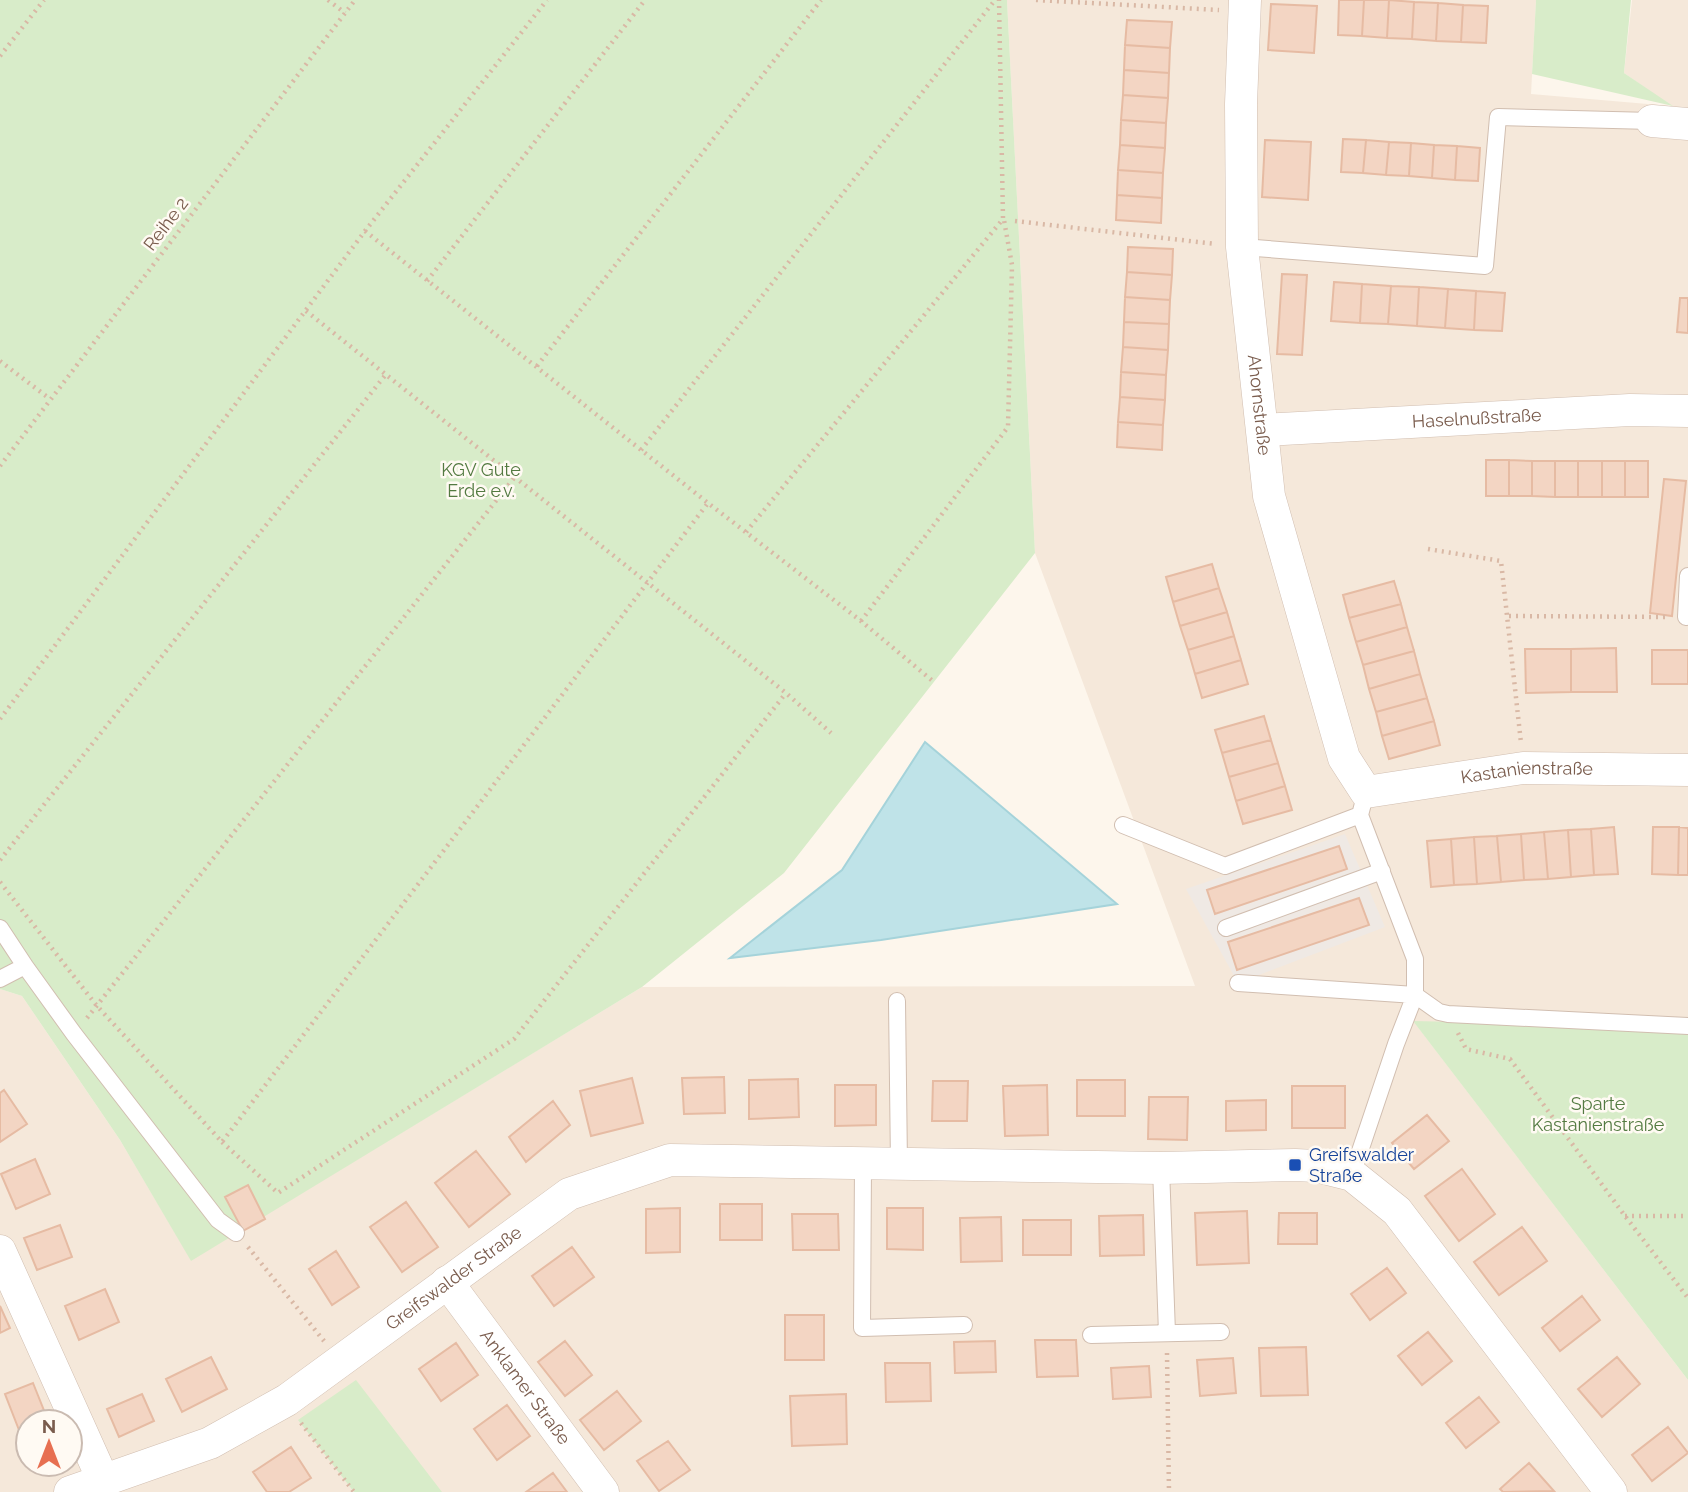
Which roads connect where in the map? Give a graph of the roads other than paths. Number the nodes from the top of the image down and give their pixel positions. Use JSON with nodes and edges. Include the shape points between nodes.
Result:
{"nodes":[{"id":1,"x":1244,"y":6,"type":"edge"},
{"id":2,"x":1652,"y":121,"type":"joint"},
{"id":3,"x":1688,"y":124,"type":"edge"},
{"id":4,"x":1242,"y":247,"type":"junction"},
{"id":5,"x":1688,"y":411,"type":"edge"},
{"id":6,"x":1263,"y":430,"type":"junction"},
{"id":7,"x":1688,"y":576,"type":"edge"},
{"id":8,"x":1686,"y":617,"type":"road end"},
{"id":9,"x":1688,"y":770,"type":"edge"},
{"id":10,"x":1363,"y":804,"type":"junction"},
{"id":11,"x":1123,"y":825,"type":"dead end"},
{"id":12,"x":1382,"y":871,"type":"junction"},
{"id":13,"x":0,"y":928,"type":"edge"},
{"id":14,"x":1226,"y":928,"type":"dead end"},
{"id":15,"x":25,"y":966,"type":"junction"},
{"id":16,"x":0,"y":979,"type":"edge"},
{"id":17,"x":1238,"y":983,"type":"dead end"},
{"id":18,"x":1415,"y":995,"type":"junction"},
{"id":19,"x":897,"y":1001,"type":"dead end"},
{"id":20,"x":1688,"y":1026,"type":"edge"},
{"id":21,"x":863,"y":1165,"type":"junction"},
{"id":22,"x":899,"y":1165,"type":"junction"},
{"id":23,"x":1161,"y":1168,"type":"junction"},
{"id":24,"x":1352,"y":1175,"type":"junction"},
{"id":25,"x":236,"y":1233,"type":"road end"},
{"id":26,"x":0,"y":1251,"type":"edge"},
{"id":27,"x":447,"y":1282,"type":"junction"},
{"id":28,"x":964,"y":1325,"type":"dead end"},
{"id":29,"x":1221,"y":1332,"type":"dead end"},
{"id":30,"x":1167,"y":1333,"type":"junction"},
{"id":31,"x":1091,"y":1335,"type":"dead end"},
{"id":32,"x":104,"y":1482,"type":"junction"},
{"id":33,"x":1608,"y":1491,"type":"edge"},
{"id":34,"x":70,"y":1492,"type":"edge"},
{"id":35,"x":603,"y":1492,"type":"edge"}],
"edges":[{"from":1,"to":4,"type":"street","name":"Ahornstraße"},
{"from":2,"to":3,"type":"street"},
{"from":2,"to":4,"type":"lane","via":[[1498,117],[1485,265]]},
{"from":4,"to":6,"type":"street","name":"Ahornstraße"},
{"from":5,"to":6,"type":"street","name":"Haselnußstraße","via":[[1630,410]]},
{"from":6,"to":10,"type":"street","name":"Ahornstraße","via":[[1269,496],[1344,758]]},
{"from":7,"to":8,"type":"lane"},
{"from":9,"to":10,"type":"street","name":"Kastanienstraße","via":[[1524,768]]},
{"from":10,"to":11,"type":"lane","via":[[1225,866]]},
{"from":10,"to":12,"type":"lane"},
{"from":12,"to":14,"type":"lane"},
{"from":12,"to":18,"type":"lane","via":[[1415,959]]},
{"from":13,"to":15,"type":"lane"},
{"from":15,"to":16,"type":"lane"},
{"from":15,"to":25,"type":"lane","via":[[218,1220]]},
{"from":17,"to":18,"type":"lane"},
{"from":18,"to":20,"type":"lane","via":[[1448,1014]]},
{"from":18,"to":24,"type":"lane"},
{"from":19,"to":22,"type":"lane"},
{"from":21,"to":22,"type":"street","name":"Greifswalder Straße"},
{"from":21,"to":27,"type":"street","name":"Greifswalder Straße","via":[[670,1160],[569,1194]]},
{"from":21,"to":28,"type":"lane","via":[[862,1328]]},
{"from":22,"to":23,"type":"street","name":"Greifswalder Straße"},
{"from":23,"to":24,"type":"street","name":"Greifswalder Straße","via":[[1306,1166]]},
{"from":23,"to":30,"type":"lane"},
{"from":24,"to":33,"type":"street","name":"Greifswalder Straße","via":[[1397,1211]]},
{"from":26,"to":32,"type":"street"},
{"from":27,"to":32,"type":"street","name":"Greifswalder Straße","via":[[287,1400],[210,1443]]},
{"from":27,"to":35,"type":"street","name":"Anklamer Straße"},
{"from":29,"to":30,"type":"lane"},
{"from":30,"to":31,"type":"lane"},
{"from":32,"to":34,"type":"street","name":"Greifswalder Straße"}]}
